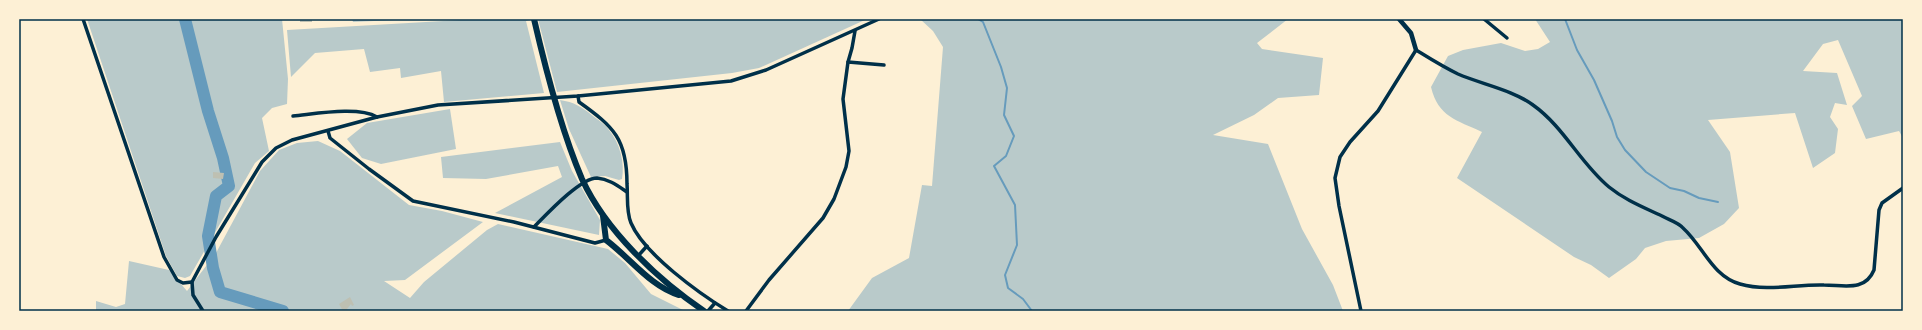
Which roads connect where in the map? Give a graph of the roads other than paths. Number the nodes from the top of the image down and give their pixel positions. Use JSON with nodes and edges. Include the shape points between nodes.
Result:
{"nodes":[{"id":1,"x":83,"y":19,"type":"edge"},
{"id":2,"x":534,"y":19,"type":"edge"},
{"id":3,"x":879,"y":19,"type":"edge"},
{"id":4,"x":1399,"y":19,"type":"edge"},
{"id":5,"x":1484,"y":19,"type":"edge"},
{"id":6,"x":854,"y":31,"type":"junction"},
{"id":7,"x":1507,"y":38,"type":"dead end"},
{"id":8,"x":1416,"y":50,"type":"junction"},
{"id":9,"x":848,"y":62,"type":"junction"},
{"id":10,"x":884,"y":65,"type":"dead end"},
{"id":11,"x":578,"y":96,"type":"junction"},
{"id":12,"x":293,"y":116,"type":"dead end"},
{"id":13,"x":377,"y":117,"type":"junction"},
{"id":14,"x":328,"y":131,"type":"junction"},
{"id":15,"x":1903,"y":188,"type":"edge"},
{"id":16,"x":628,"y":192,"type":"junction"},
{"id":17,"x":602,"y":212,"type":"junction"},
{"id":18,"x":534,"y":227,"type":"junction"},
{"id":19,"x":606,"y":240,"type":"junction"},
{"id":20,"x":646,"y":246,"type":"junction"},
{"id":21,"x":638,"y":256,"type":"junction"},
{"id":22,"x":192,"y":282,"type":"junction"},
{"id":23,"x":681,"y":295,"type":"junction"},
{"id":24,"x":715,"y":303,"type":"junction"},
{"id":25,"x":747,"y":310,"type":"edge"},
{"id":26,"x":203,"y":311,"type":"edge"},
{"id":27,"x":704,"y":311,"type":"edge"},
{"id":28,"x":708,"y":311,"type":"edge"},
{"id":29,"x":728,"y":311,"type":"edge"},
{"id":30,"x":1361,"y":311,"type":"edge"}],
"edges":[{"from":1,"to":22,"type":"street","via":[[164,257],[177,280],[183,283]]},
{"from":2,"to":17,"type":"highway","via":[[548,76],[571,150],[590,194]]},
{"from":3,"to":6,"type":"street"},
{"from":4,"to":8,"type":"street","via":[[1411,33]]},
{"from":5,"to":7,"type":"street"},
{"from":6,"to":9,"type":"street"},
{"from":6,"to":11,"type":"street","via":[[766,70],[731,81]]},
{"from":8,"to":15,"type":"street","via":[[1457,73],[1532,104],[1544,113],[1608,187],[1626,200],[1681,226],[1696,239],[1720,274],[1739,284],[1760,288],[1808,284],[1864,284],[1874,270],[1879,210],[1882,203]]},
{"from":8,"to":30,"type":"street","via":[[1378,111],[1340,157],[1336,178],[1339,206]]},
{"from":9,"to":10,"type":"street"},
{"from":9,"to":25,"type":"street","via":[[843,99],[849,151],[834,199],[823,218],[769,280]]},
{"from":11,"to":13,"type":"street","via":[[438,105]]},
{"from":11,"to":16,"type":"street","via":[[579,102],[609,125],[619,139],[626,156]]},
{"from":12,"to":13,"type":"street","via":[[353,112],[370,113]]},
{"from":13,"to":14,"type":"street"},
{"from":14,"to":18,"type":"street","via":[[330,138],[368,169],[413,200]]},
{"from":14,"to":22,"type":"street","via":[[292,140],[276,148],[262,162]]},
{"from":16,"to":18,"type":"street","via":[[609,181],[595,178],[575,188]]},
{"from":16,"to":20,"type":"street","via":[[628,210],[632,224]]},
{"from":17,"to":19,"type":"highway"},
{"from":17,"to":21,"type":"highway"},
{"from":18,"to":19,"type":"street","via":[[596,243]]},
{"from":19,"to":23,"type":"highway","via":[[655,283]]},
{"from":20,"to":21,"type":"street"},
{"from":20,"to":24,"type":"street"},
{"from":21,"to":23,"type":"highway"},
{"from":22,"to":26,"type":"street","via":[[194,295]]},
{"from":23,"to":27,"type":"highway"},
{"from":24,"to":28,"type":"street"},
{"from":24,"to":29,"type":"street"}]}
